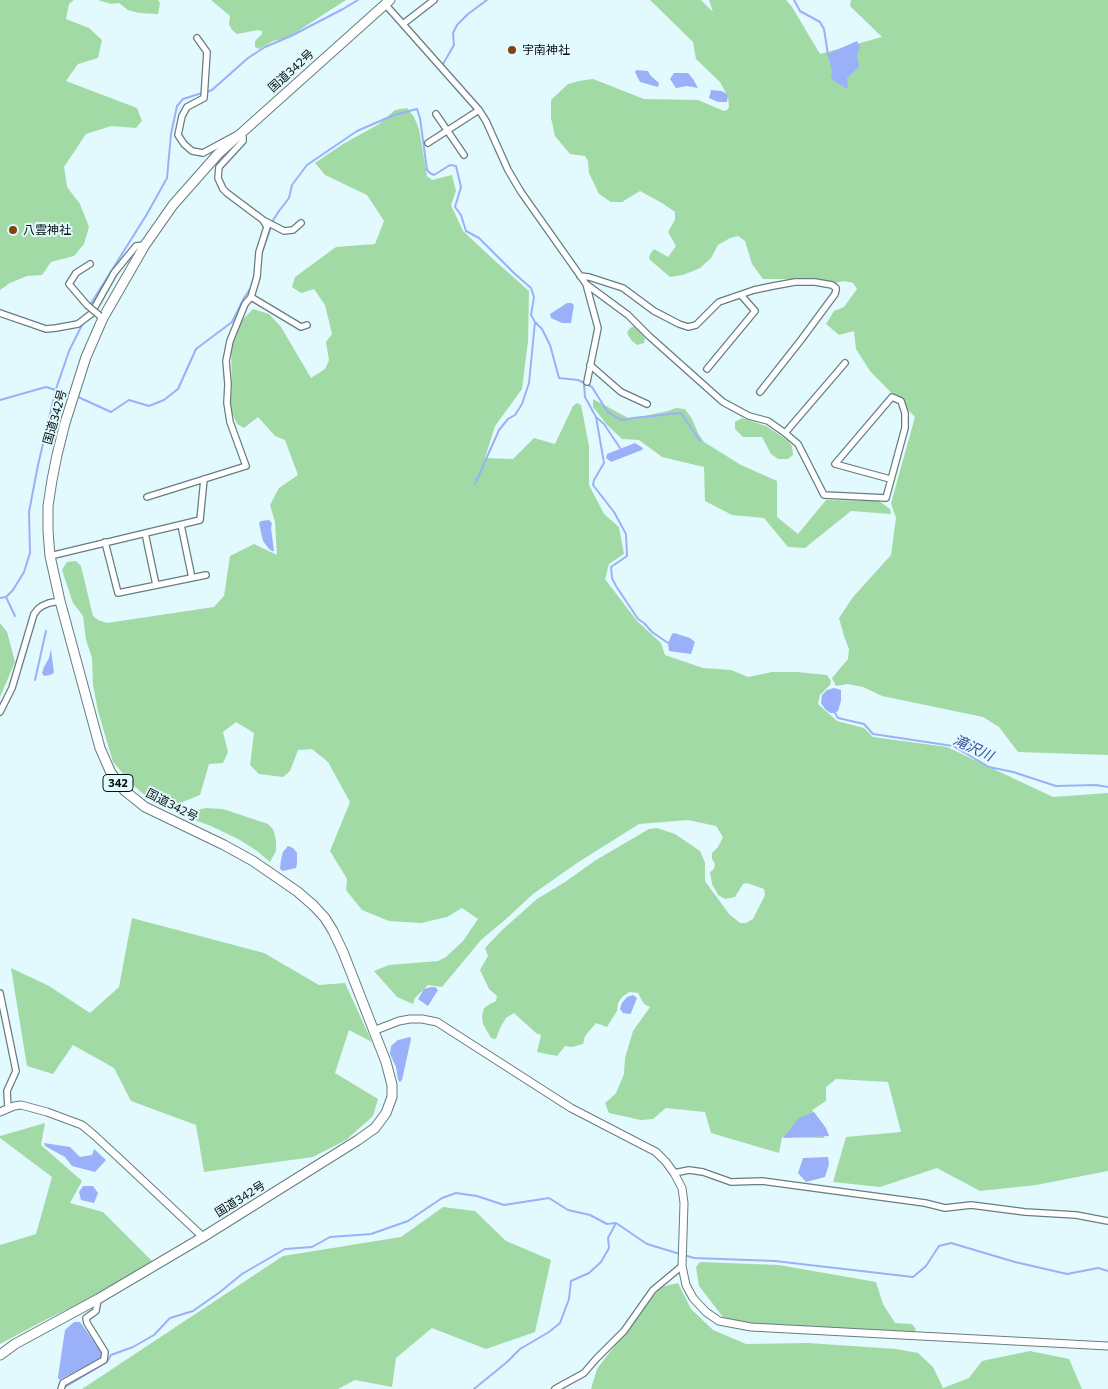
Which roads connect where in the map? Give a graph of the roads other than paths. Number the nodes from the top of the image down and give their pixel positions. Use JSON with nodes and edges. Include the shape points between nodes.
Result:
{"nodes":[{"id":1,"x":434,"y":0,"type":"edge"},
{"id":2,"x":388,"y":2,"type":"edge"},
{"id":3,"x":403,"y":24,"type":"junction"},
{"id":4,"x":197,"y":38,"type":"dead end"},
{"id":5,"x":479,"y":110,"type":"junction"},
{"id":6,"x":436,"y":114,"type":"dead end"},
{"id":7,"x":447,"y":130,"type":"junction"},
{"id":8,"x":240,"y":133,"type":"junction"},
{"id":9,"x":428,"y":142,"type":"dead end"},
{"id":10,"x":464,"y":155,"type":"dead end"},
{"id":11,"x":264,"y":220,"type":"junction"},
{"id":12,"x":301,"y":223,"type":"dead end"},
{"id":13,"x":145,"y":245,"type":"junction"},
{"id":14,"x":90,"y":264,"type":"dead end"},
{"id":15,"x":580,"y":276,"type":"junction"},
{"id":16,"x":586,"y":284,"type":"junction"},
{"id":17,"x":740,"y":296,"type":"junction"},
{"id":18,"x":251,"y":297,"type":"junction"},
{"id":19,"x":2,"y":315,"type":"edge"},
{"id":20,"x":101,"y":317,"type":"junction"},
{"id":21,"x":307,"y":324,"type":"dead end"},
{"id":22,"x":845,"y":363,"type":"dead end"},
{"id":23,"x":590,"y":365,"type":"junction"},
{"id":24,"x":707,"y":368,"type":"dead end"},
{"id":25,"x":587,"y":382,"type":"dead end"},
{"id":26,"x":760,"y":392,"type":"dead end"},
{"id":27,"x":647,"y":404,"type":"dead end"},
{"id":28,"x":785,"y":433,"type":"junction"},
{"id":29,"x":204,"y":479,"type":"junction"},
{"id":30,"x":890,"y":480,"type":"junction"},
{"id":31,"x":147,"y":497,"type":"dead end"},
{"id":32,"x":181,"y":525,"type":"junction"},
{"id":33,"x":145,"y":533,"type":"junction"},
{"id":34,"x":105,"y":542,"type":"junction"},
{"id":35,"x":50,"y":556,"type":"junction"},
{"id":36,"x":206,"y":575,"type":"dead end"},
{"id":37,"x":192,"y":578,"type":"junction"},
{"id":38,"x":156,"y":585,"type":"junction"},
{"id":39,"x":60,"y":600,"type":"junction"},
{"id":40,"x":0,"y":712,"type":"edge"},
{"id":41,"x":0,"y":992,"type":"edge"},
{"id":42,"x":374,"y":1031,"type":"junction"},
{"id":43,"x":8,"y":1108,"type":"junction"},
{"id":44,"x":0,"y":1112,"type":"edge"},
{"id":45,"x":674,"y":1173,"type":"junction"},
{"id":46,"x":1108,"y":1221,"type":"edge"},
{"id":47,"x":203,"y":1237,"type":"junction"},
{"id":48,"x":682,"y":1266,"type":"junction"},
{"id":49,"x":98,"y":1300,"type":"junction"},
{"id":50,"x":1108,"y":1346,"type":"edge"},
{"id":51,"x":0,"y":1355,"type":"edge"},
{"id":52,"x":61,"y":1389,"type":"edge"},
{"id":53,"x":555,"y":1389,"type":"edge"}],
"edges":[{"from":1,"to":3,"type":"street"},
{"from":2,"to":3,"type":"street"},
{"from":2,"to":8,"type":"highway","name":"国道342号","number":"342"},
{"from":3,"to":5,"type":"street"},
{"from":4,"to":8,"type":"street","via":[[207,52],[204,98],[187,107],[178,135],[192,151],[202,153]]},
{"from":5,"to":7,"type":"street"},
{"from":5,"to":15,"type":"street","via":[[521,192]]},
{"from":6,"to":7,"type":"street"},
{"from":7,"to":9,"type":"street"},
{"from":7,"to":10,"type":"street"},
{"from":8,"to":11,"type":"street","via":[[243,141],[219,167],[218,178],[227,193]]},
{"from":8,"to":13,"type":"highway","name":"国道342号","number":"342","via":[[194,179]]},
{"from":11,"to":12,"type":"street","via":[[284,231],[293,230]]},
{"from":11,"to":18,"type":"street","via":[[267,227]]},
{"from":13,"to":19,"type":"street","via":[[136,246],[114,273],[91,314],[78,324],[46,329]]},
{"from":13,"to":20,"type":"highway","name":"国道342号","number":"342"},
{"from":14,"to":20,"type":"street","bridge":true,"via":[[76,273],[69,284]]},
{"from":15,"to":16,"type":"street"},
{"from":15,"to":17,"type":"street","via":[[623,288],[654,311],[688,327],[696,325],[719,302]]},
{"from":16,"to":23,"type":"street","via":[[598,328]]},
{"from":16,"to":28,"type":"street","via":[[628,315],[723,402],[768,421]]},
{"from":17,"to":24,"type":"street","via":[[755,311]]},
{"from":17,"to":26,"type":"street","via":[[796,282],[816,282],[836,288],[802,340]]},
{"from":18,"to":21,"type":"street","via":[[301,327]]},
{"from":18,"to":29,"type":"street","via":[[230,341],[226,361],[230,422],[246,466]]},
{"from":20,"to":35,"type":"highway","name":"国道342号","number":"342","via":[[57,455],[48,506]]},
{"from":22,"to":28,"type":"street"},
{"from":23,"to":25,"type":"street"},
{"from":23,"to":27,"type":"street","via":[[621,392]]},
{"from":28,"to":30,"type":"street","via":[[798,444],[824,495],[886,498]]},
{"from":29,"to":31,"type":"street"},
{"from":29,"to":32,"type":"street","via":[[200,520]]},
{"from":30,"to":30,"type":"street","via":[[905,420],[901,401],[892,397],[835,464]]},
{"from":32,"to":33,"type":"street"},
{"from":32,"to":37,"type":"street"},
{"from":33,"to":34,"type":"street"},
{"from":33,"to":38,"type":"street"},
{"from":34,"to":35,"type":"street"},
{"from":34,"to":38,"type":"street","via":[[118,593]]},
{"from":35,"to":39,"type":"highway","name":"国道342号","number":"342"},
{"from":36,"to":37,"type":"street"},
{"from":37,"to":38,"type":"street"},
{"from":39,"to":40,"type":"street","via":[[49,602],[34,614],[12,688]]},
{"from":39,"to":42,"type":"highway","name":"国道342号","number":"342","via":[[100,748],[114,778],[145,807],[253,861],[314,906],[325,918],[343,952]]},
{"from":41,"to":43,"type":"street","via":[[16,1071],[8,1091]]},
{"from":42,"to":45,"type":"street","via":[[410,1019],[437,1022],[571,1108],[656,1152]]},
{"from":42,"to":47,"type":"highway","name":"国道342号","number":"342","via":[[392,1085],[386,1113],[375,1128]]},
{"from":43,"to":44,"type":"street"},
{"from":43,"to":47,"type":"street","via":[[21,1105],[82,1126]]},
{"from":45,"to":46,"type":"street","via":[[689,1170],[731,1182],[762,1181],[945,1208],[970,1205]]},
{"from":45,"to":48,"type":"street","via":[[682,1188],[684,1204]]},
{"from":47,"to":49,"type":"highway","name":"国道342号","number":"342"},
{"from":48,"to":50,"type":"street","via":[[693,1298],[719,1321],[751,1327]]},
{"from":48,"to":53,"type":"street","via":[[653,1290],[624,1331],[584,1373]]},
{"from":49,"to":51,"type":"highway","name":"国道342号","number":"342"},
{"from":49,"to":52,"type":"street","via":[[96,1311],[86,1318],[105,1352],[104,1360],[63,1383]]}]}
